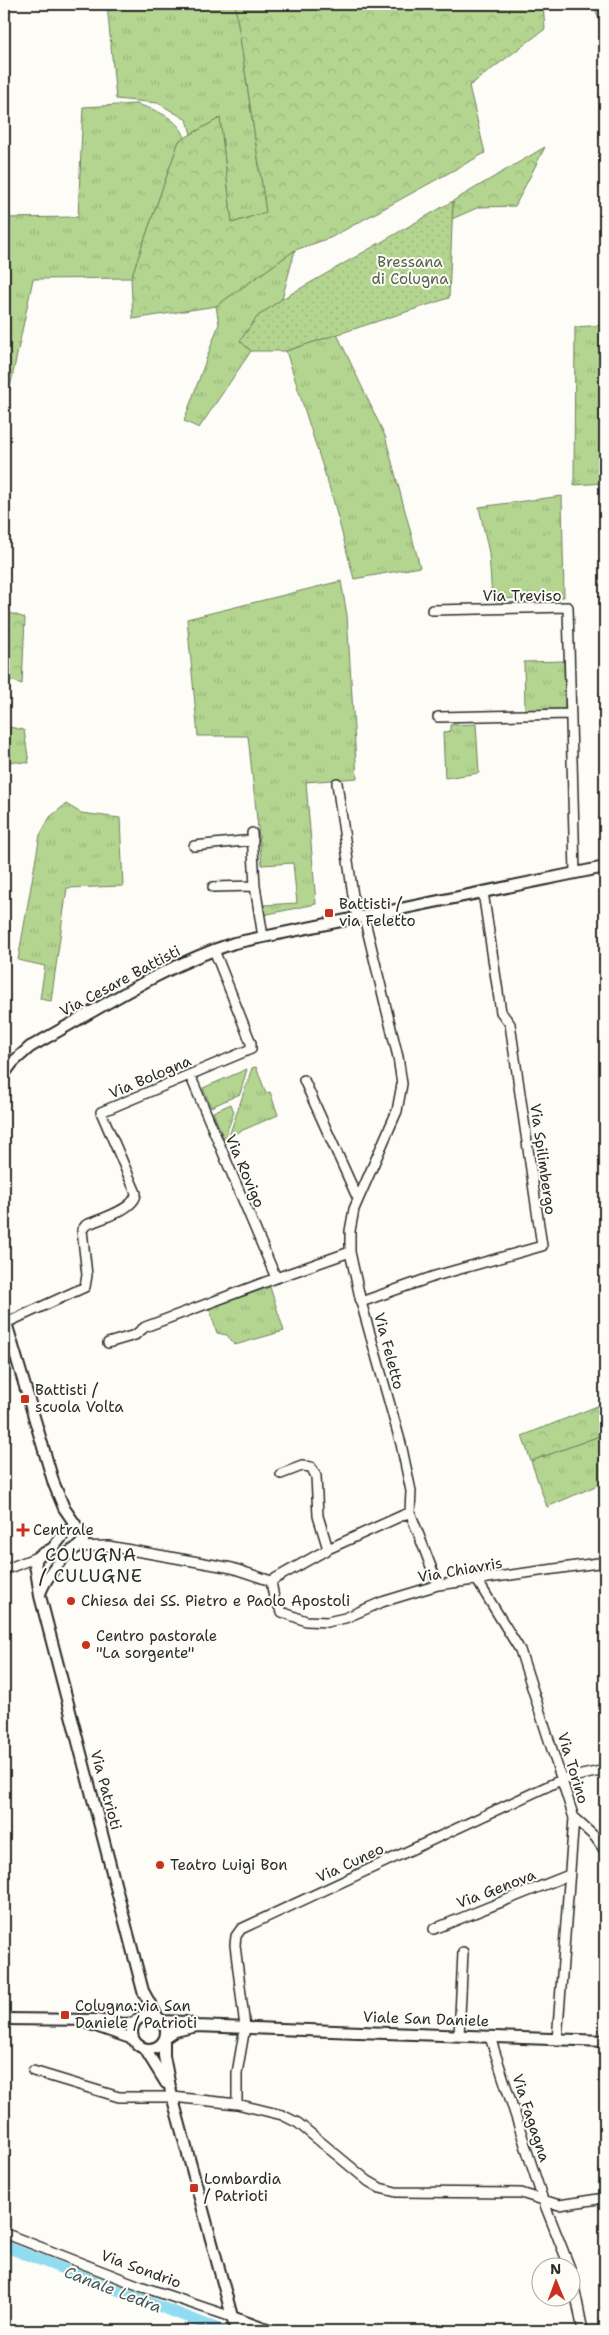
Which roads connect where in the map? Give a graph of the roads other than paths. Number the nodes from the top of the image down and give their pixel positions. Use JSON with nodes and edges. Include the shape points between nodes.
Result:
{"nodes":[{"id":1,"x":432,"y":610,"type":"dead end"},
{"id":2,"x":570,"y":714,"type":"junction"},
{"id":3,"x":438,"y":717,"type":"dead end"},
{"id":4,"x":337,"y":783,"type":"dead end"},
{"id":5,"x":194,"y":846,"type":"dead end"},
{"id":6,"x":605,"y":867,"type":"edge"},
{"id":7,"x":574,"y":873,"type":"junction"},
{"id":8,"x":255,"y":886,"type":"junction"},
{"id":9,"x":213,"y":887,"type":"dead end"},
{"id":10,"x":483,"y":892,"type":"junction"},
{"id":11,"x":362,"y":917,"type":"junction"},
{"id":12,"x":263,"y":938,"type":"junction"},
{"id":13,"x":214,"y":950,"type":"junction"},
{"id":14,"x":4,"y":1074,"type":"edge"},
{"id":15,"x":190,"y":1075,"type":"junction"},
{"id":16,"x":304,"y":1080,"type":"dead end"},
{"id":17,"x":357,"y":1197,"type":"junction"},
{"id":18,"x":350,"y":1252,"type":"junction"},
{"id":19,"x":276,"y":1278,"type":"junction"},
{"id":20,"x":361,"y":1302,"type":"junction"},
{"id":21,"x":5,"y":1320,"type":"edge"},
{"id":22,"x":108,"y":1343,"type":"dead end"},
{"id":23,"x":281,"y":1474,"type":"dead end"},
{"id":24,"x":64,"y":1508,"type":"junction"},
{"id":25,"x":410,"y":1512,"type":"junction"},
{"id":26,"x":80,"y":1531,"type":"junction"},
{"id":27,"x":64,"y":1534,"type":"junction"},
{"id":28,"x":103,"y":1545,"type":"junction"},
{"id":29,"x":79,"y":1547,"type":"junction"},
{"id":30,"x":328,"y":1549,"type":"junction"},
{"id":31,"x":605,"y":1562,"type":"edge"},
{"id":32,"x":36,"y":1565,"type":"junction"},
{"id":33,"x":4,"y":1570,"type":"edge"},
{"id":34,"x":50,"y":1574,"type":"junction"},
{"id":35,"x":477,"y":1580,"type":"junction"},
{"id":36,"x":271,"y":1581,"type":"junction"},
{"id":37,"x":438,"y":1585,"type":"junction"},
{"id":38,"x":40,"y":1596,"type":"junction"},
{"id":39,"x":605,"y":1770,"type":"edge"},
{"id":40,"x":562,"y":1779,"type":"junction"},
{"id":41,"x":574,"y":1818,"type":"junction"},
{"id":42,"x":605,"y":1851,"type":"edge"},
{"id":43,"x":569,"y":1875,"type":"junction"},
{"id":44,"x":434,"y":1929,"type":"dead end"},
{"id":45,"x":463,"y":1952,"type":"dead end"},
{"id":46,"x":143,"y":1990,"type":"junction"},
{"id":47,"x":4,"y":2018,"type":"edge"},
{"id":48,"x":138,"y":2020,"type":"junction"},
{"id":49,"x":160,"y":2020,"type":"junction"},
{"id":50,"x":84,"y":2021,"type":"junction"},
{"id":51,"x":197,"y":2026,"type":"junction"},
{"id":52,"x":245,"y":2027,"type":"junction"},
{"id":53,"x":459,"y":2036,"type":"junction"},
{"id":54,"x":490,"y":2037,"type":"junction"},
{"id":55,"x":133,"y":2039,"type":"junction"},
{"id":56,"x":165,"y":2040,"type":"junction"},
{"id":57,"x":558,"y":2040,"type":"junction"},
{"id":58,"x":605,"y":2041,"type":"edge"},
{"id":59,"x":145,"y":2049,"type":"junction"},
{"id":60,"x":33,"y":2071,"type":"dead end"},
{"id":61,"x":172,"y":2095,"type":"junction"},
{"id":62,"x":237,"y":2104,"type":"junction"},
{"id":63,"x":605,"y":2198,"type":"edge"},
{"id":64,"x":545,"y":2204,"type":"junction"},
{"id":65,"x":4,"y":2233,"type":"edge"},
{"id":66,"x":566,"y":2258,"type":"edge"},
{"id":67,"x":579,"y":2308,"type":"edge"},
{"id":68,"x":234,"y":2324,"type":"edge"},
{"id":69,"x":270,"y":2331,"type":"edge"},
{"id":70,"x":584,"y":2331,"type":"edge"}],
"edges":[{"from":1,"to":2,"type":"street","name":"Via Treviso","via":[[568,607]]},
{"from":2,"to":3,"type":"street"},
{"from":2,"to":7,"type":"street","name":"Via Treviso"},
{"from":4,"to":11,"type":"street","via":[[355,910]]},
{"from":5,"to":8,"type":"street","via":[[252,836]]},
{"from":6,"to":7,"type":"street","name":"Via Cesare Battisti"},
{"from":7,"to":10,"type":"street","name":"Via Cesare Battisti"},
{"from":8,"to":9,"type":"street"},
{"from":8,"to":12,"type":"street"},
{"from":10,"to":11,"type":"street","name":"Via Cesare Battisti"},
{"from":10,"to":20,"type":"street","name":"Via Spilimbergo","via":[[501,1012],[510,1024],[542,1246],[435,1276]]},
{"from":11,"to":12,"type":"street","name":"Via Cesare Battisti"},
{"from":11,"to":17,"type":"street","name":"Via Feletto","via":[[402,1084],[397,1111]]},
{"from":12,"to":13,"type":"street","name":"Via Cesare Battisti"},
{"from":13,"to":14,"type":"street","name":"Via Cesare Battisti","via":[[169,970],[30,1047]]},
{"from":13,"to":15,"type":"street","name":"Via Bologna","via":[[251,1049]]},
{"from":15,"to":19,"type":"street","name":"Via Rovigo"},
{"from":15,"to":21,"type":"street","name":"Via Bologna","via":[[101,1112],[136,1193],[135,1199],[128,1206],[86,1225],[82,1230],[87,1275],[85,1287]]},
{"from":16,"to":17,"type":"street"},
{"from":17,"to":18,"type":"street","name":"Via Feletto","via":[[350,1231]]},
{"from":18,"to":19,"type":"street"},
{"from":18,"to":20,"type":"street","name":"Via Feletto"},
{"from":19,"to":22,"type":"street"},
{"from":20,"to":25,"type":"street","name":"Via Feletto","via":[[401,1444],[411,1491]]},
{"from":21,"to":24,"type":"street","via":[[48,1468]]},
{"from":23,"to":30,"type":"street","via":[[302,1466],[312,1467],[316,1476],[318,1516]]},
{"from":24,"to":26,"type":"street"},
{"from":24,"to":27,"type":"street"},
{"from":25,"to":30,"type":"street"},
{"from":25,"to":37,"type":"street","name":"Via Feletto"},
{"from":26,"to":27,"type":"street","via":[[70,1529]]},
{"from":26,"to":28,"type":"street"},
{"from":26,"to":29,"type":"street","via":[[83,1541]]},
{"from":27,"to":32,"type":"street"},
{"from":28,"to":29,"type":"street"},
{"from":28,"to":36,"type":"street","via":[[232,1568]]},
{"from":29,"to":34,"type":"street","via":[[66,1554]]},
{"from":30,"to":36,"type":"street"},
{"from":31,"to":35,"type":"street","name":"Via Chiavris"},
{"from":32,"to":33,"type":"street","via":[[23,1564]]},
{"from":32,"to":34,"type":"street","via":[[42,1574]]},
{"from":32,"to":38,"type":"street","name":"Via Patrioti"},
{"from":34,"to":38,"type":"street"},
{"from":35,"to":37,"type":"street","name":"Via Chiavris"},
{"from":35,"to":40,"type":"street","name":"Via Torino","via":[[520,1650]]},
{"from":36,"to":37,"type":"street","name":"Via Chiavris","via":[[278,1608],[306,1621],[327,1622]]},
{"from":38,"to":46,"type":"street","name":"Via Patrioti"},
{"from":39,"to":40,"type":"street","name":"Via Cuneo"},
{"from":40,"to":41,"type":"street","name":"Via Torino"},
{"from":40,"to":52,"type":"street","name":"Via Cuneo","via":[[241,1929],[235,1946]]},
{"from":41,"to":42,"type":"street"},
{"from":41,"to":43,"type":"street","name":"Via Torino"},
{"from":43,"to":44,"type":"street","name":"Via Genova"},
{"from":43,"to":57,"type":"street","name":"Via Torino"},
{"from":45,"to":53,"type":"street"},
{"from":46,"to":48,"type":"street","name":"Via Patrioti"},
{"from":46,"to":49,"type":"street","name":"Via Patrioti"},
{"from":47,"to":50,"type":"street"},
{"from":48,"to":49,"type":"street","via":[[153,2016]]},
{"from":48,"to":50,"type":"street"},
{"from":48,"to":55,"type":"street"},
{"from":49,"to":51,"type":"street","name":"Viale San Daniele"},
{"from":49,"to":56,"type":"street","via":[[165,2026]]},
{"from":50,"to":55,"type":"street"},
{"from":51,"to":52,"type":"street","name":"Viale San Daniele"},
{"from":51,"to":56,"type":"street","name":"Viale San Daniele","via":[[175,2031]]},
{"from":52,"to":53,"type":"street","name":"Viale San Daniele"},
{"from":52,"to":62,"type":"street","via":[[237,2073]]},
{"from":53,"to":54,"type":"street","name":"Viale San Daniele"},
{"from":54,"to":57,"type":"street","name":"Viale San Daniele"},
{"from":54,"to":64,"type":"street","name":"Via Fagagna"},
{"from":55,"to":59,"type":"street"},
{"from":56,"to":59,"type":"street","via":[[155,2049]]},
{"from":56,"to":61,"type":"street","via":[[164,2056]]},
{"from":57,"to":58,"type":"street","name":"Viale San Daniele"},
{"from":59,"to":61,"type":"street"},
{"from":60,"to":61,"type":"street","via":[[119,2097]]},
{"from":61,"to":62,"type":"street"},
{"from":61,"to":68,"type":"street"},
{"from":62,"to":64,"type":"street","via":[[282,2115],[298,2123],[380,2188],[396,2192],[521,2194]]},
{"from":63,"to":64,"type":"street"},
{"from":64,"to":66,"type":"street","name":"Via Fagagna"},
{"from":65,"to":68,"type":"street","name":"Via Sondrio"},
{"from":67,"to":70,"type":"street"},
{"from":68,"to":69,"type":"street","name":"Via Sondrio"}]}
